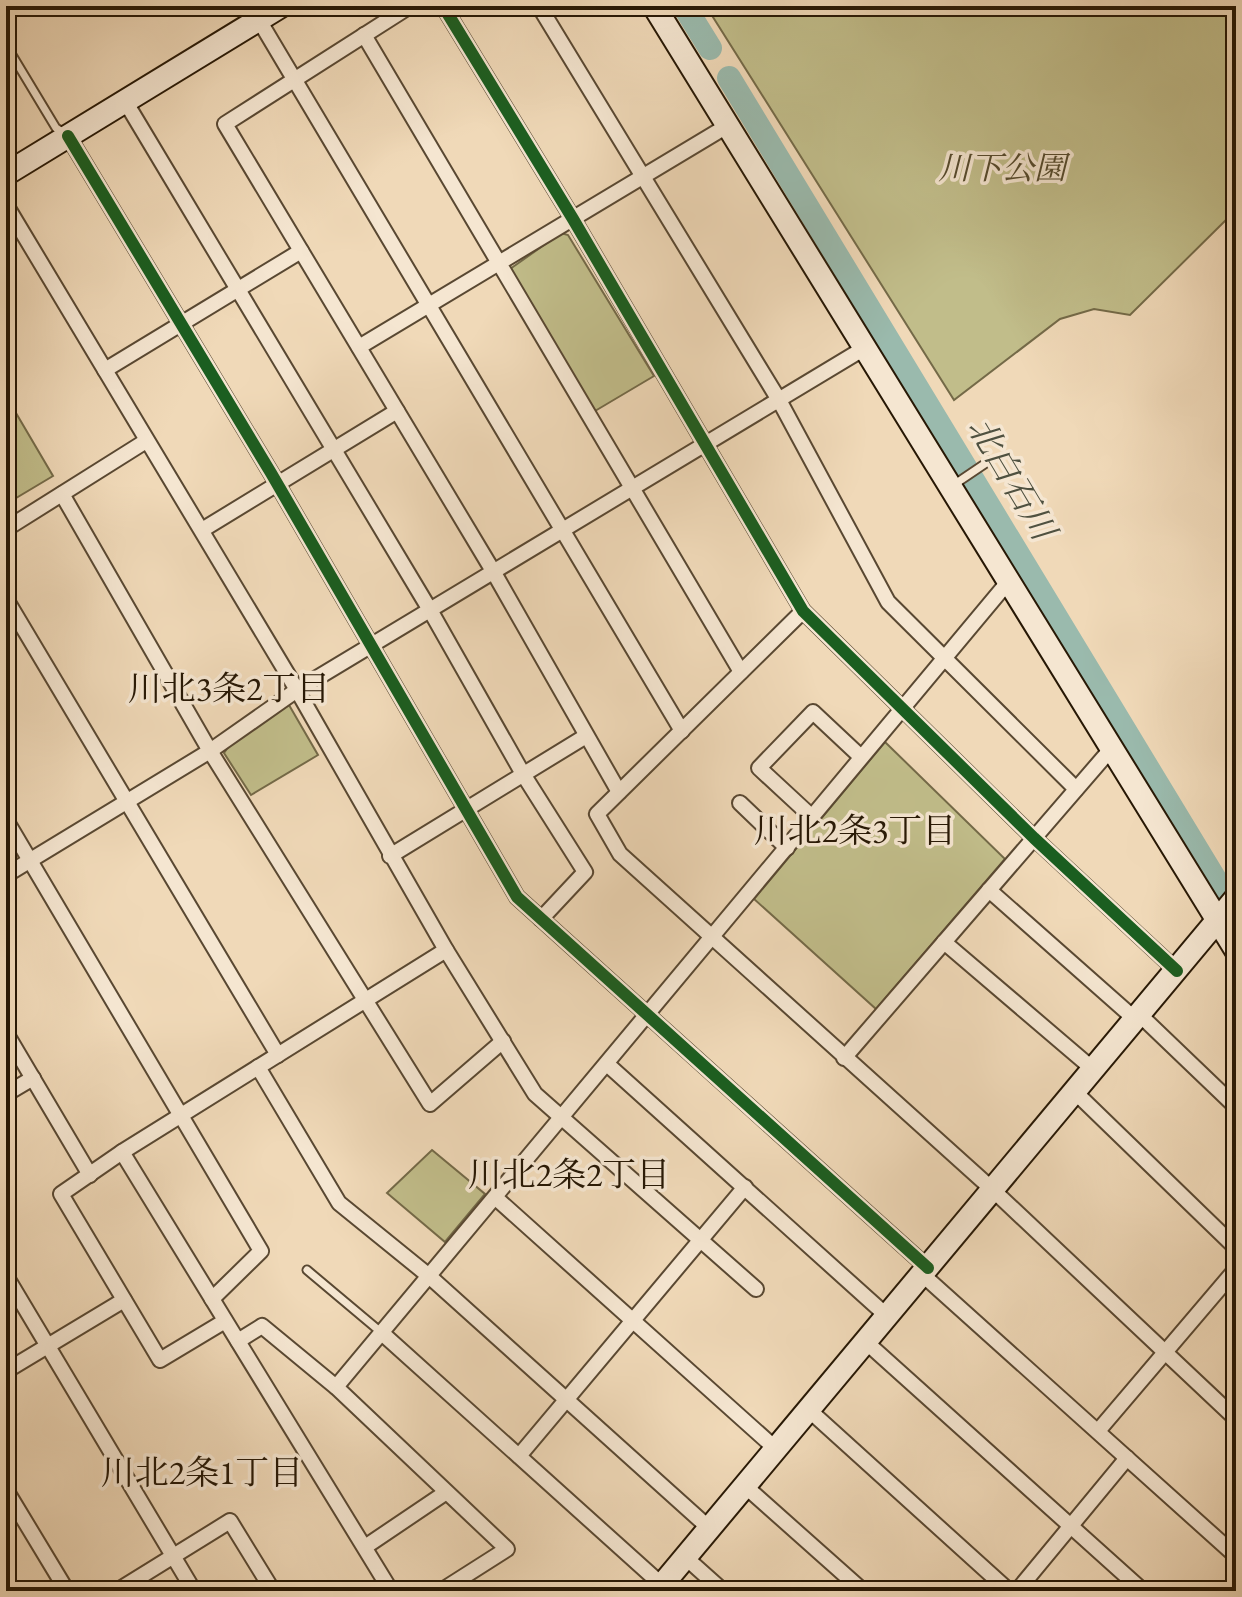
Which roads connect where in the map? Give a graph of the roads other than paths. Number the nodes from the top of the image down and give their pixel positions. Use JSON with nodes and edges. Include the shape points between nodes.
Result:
{"nodes":[{"id":1,"x":281,"y":6,"type":"edge"},
{"id":2,"x":410,"y":6,"type":"edge"},
{"id":3,"x":443,"y":6,"type":"edge"},
{"id":4,"x":539,"y":6,"type":"edge"},
{"id":5,"x":654,"y":6,"type":"edge"},
{"id":6,"x":259,"y":20,"type":"junction"},
{"id":7,"x":364,"y":35,"type":"junction"},
{"id":8,"x":6,"y":45,"type":"edge"},
{"id":9,"x":294,"y":80,"type":"junction"},
{"id":10,"x":125,"y":101,"type":"junction"},
{"id":11,"x":727,"y":126,"type":"junction"},
{"id":12,"x":68,"y":136,"type":"junction"},
{"id":13,"x":6,"y":174,"type":"edge"},
{"id":14,"x":643,"y":177,"type":"junction"},
{"id":15,"x":6,"y":205,"type":"edge"},
{"id":16,"x":573,"y":219,"type":"junction"},
{"id":17,"x":301,"y":251,"type":"junction"},
{"id":18,"x":501,"y":262,"type":"junction"},
{"id":19,"x":238,"y":290,"type":"junction"},
{"id":20,"x":430,"y":305,"type":"junction"},
{"id":21,"x":182,"y":324,"type":"junction"},
{"id":22,"x":359,"y":347,"type":"junction"},
{"id":23,"x":863,"y":349,"type":"junction"},
{"id":24,"x":105,"y":370,"type":"junction"},
{"id":25,"x":779,"y":400,"type":"junction"},
{"id":26,"x":397,"y":411,"type":"junction"},
{"id":27,"x":146,"y":441,"type":"junction"},
{"id":28,"x":706,"y":442,"type":"junction"},
{"id":29,"x":334,"y":450,"type":"junction"},
{"id":30,"x":989,"y":461,"type":"dead end"},
{"id":31,"x":276,"y":484,"type":"junction"},
{"id":32,"x":953,"y":485,"type":"junction"},
{"id":33,"x":631,"y":487,"type":"junction"},
{"id":34,"x":62,"y":494,"type":"junction"},
{"id":35,"x":564,"y":528,"type":"junction"},
{"id":36,"x":6,"y":529,"type":"edge"},
{"id":37,"x":202,"y":530,"type":"junction"},
{"id":38,"x":493,"y":571,"type":"junction"},
{"id":39,"x":1008,"y":582,"type":"junction"},
{"id":40,"x":6,"y":599,"type":"edge"},
{"id":41,"x":430,"y":610,"type":"junction"},
{"id":42,"x":803,"y":611,"type":"junction"},
{"id":43,"x":372,"y":645,"type":"junction"},
{"id":44,"x":942,"y":658,"type":"junction"},
{"id":45,"x":741,"y":672,"type":"junction"},
{"id":46,"x":297,"y":690,"type":"junction"},
{"id":47,"x":905,"y":708,"type":"junction"},
{"id":48,"x":682,"y":731,"type":"junction"},
{"id":49,"x":586,"y":736,"type":"junction"},
{"id":50,"x":1111,"y":749,"type":"junction"},
{"id":51,"x":210,"y":751,"type":"junction"},
{"id":52,"x":861,"y":757,"type":"junction"},
{"id":53,"x":523,"y":774,"type":"junction"},
{"id":54,"x":1076,"y":789,"type":"junction"},
{"id":55,"x":619,"y":792,"type":"junction"},
{"id":56,"x":127,"y":803,"type":"junction"},
{"id":57,"x":740,"y":803,"type":"dead end"},
{"id":58,"x":466,"y":810,"type":"junction"},
{"id":59,"x":812,"y":817,"type":"junction"},
{"id":60,"x":6,"y":820,"type":"edge"},
{"id":61,"x":1034,"y":838,"type":"junction"},
{"id":62,"x":787,"y":848,"type":"junction"},
{"id":63,"x":390,"y":856,"type":"junction"},
{"id":64,"x":30,"y":861,"type":"junction"},
{"id":65,"x":6,"y":875,"type":"edge"},
{"id":66,"x":989,"y":890,"type":"junction"},
{"id":67,"x":1226,"y":910,"type":"edge"},
{"id":68,"x":541,"y":919,"type":"junction"},
{"id":69,"x":714,"y":937,"type":"junction"},
{"id":70,"x":944,"y":942,"type":"junction"},
{"id":71,"x":446,"y":950,"type":"junction"},
{"id":72,"x":1236,"y":950,"type":"edge"},
{"id":73,"x":1177,"y":971,"type":"junction"},
{"id":74,"x":363,"y":1002,"type":"junction"},
{"id":75,"x":649,"y":1014,"type":"junction"},
{"id":76,"x":1138,"y":1017,"type":"junction"},
{"id":77,"x":6,"y":1033,"type":"edge"},
{"id":78,"x":503,"y":1041,"type":"junction"},
{"id":79,"x":278,"y":1055,"type":"junction"},
{"id":80,"x":844,"y":1058,"type":"junction"},
{"id":81,"x":607,"y":1064,"type":"junction"},
{"id":82,"x":258,"y":1067,"type":"junction"},
{"id":83,"x":1094,"y":1070,"type":"junction"},
{"id":84,"x":33,"y":1078,"type":"junction"},
{"id":85,"x":1075,"y":1092,"type":"junction"},
{"id":86,"x":6,"y":1094,"type":"edge"},
{"id":87,"x":1236,"y":1107,"type":"edge"},
{"id":88,"x":183,"y":1114,"type":"junction"},
{"id":89,"x":561,"y":1117,"type":"junction"},
{"id":90,"x":122,"y":1152,"type":"junction"},
{"id":91,"x":90,"y":1175,"type":"junction"},
{"id":92,"x":745,"y":1187,"type":"junction"},
{"id":93,"x":993,"y":1190,"type":"junction"},
{"id":94,"x":496,"y":1198,"type":"junction"},
{"id":95,"x":700,"y":1240,"type":"junction"},
{"id":96,"x":1236,"y":1248,"type":"edge"},
{"id":97,"x":1236,"y":1269,"type":"edge"},
{"id":98,"x":307,"y":1270,"type":"dead end"},
{"id":99,"x":926,"y":1271,"type":"junction"},
{"id":100,"x":6,"y":1276,"type":"edge"},
{"id":101,"x":429,"y":1276,"type":"junction"},
{"id":102,"x":756,"y":1289,"type":"dead end"},
{"id":103,"x":212,"y":1299,"type":"junction"},
{"id":104,"x":124,"y":1300,"type":"junction"},
{"id":105,"x":887,"y":1316,"type":"junction"},
{"id":106,"x":225,"y":1321,"type":"junction"},
{"id":107,"x":634,"y":1322,"type":"junction"},
{"id":108,"x":383,"y":1334,"type":"junction"},
{"id":109,"x":238,"y":1341,"type":"junction"},
{"id":110,"x":866,"y":1342,"type":"junction"},
{"id":111,"x":48,"y":1347,"type":"junction"},
{"id":112,"x":1166,"y":1353,"type":"junction"},
{"id":113,"x":6,"y":1371,"type":"edge"},
{"id":114,"x":336,"y":1387,"type":"junction"},
{"id":115,"x":566,"y":1400,"type":"junction"},
{"id":116,"x":809,"y":1410,"type":"junction"},
{"id":117,"x":1236,"y":1419,"type":"edge"},
{"id":118,"x":1098,"y":1431,"type":"junction"},
{"id":119,"x":776,"y":1449,"type":"junction"},
{"id":120,"x":519,"y":1456,"type":"junction"},
{"id":121,"x":1127,"y":1458,"type":"junction"},
{"id":122,"x":745,"y":1486,"type":"junction"},
{"id":123,"x":6,"y":1490,"type":"edge"},
{"id":124,"x":445,"y":1493,"type":"junction"},
{"id":125,"x":1069,"y":1525,"type":"junction"},
{"id":126,"x":709,"y":1528,"type":"junction"},
{"id":127,"x":365,"y":1547,"type":"junction"},
{"id":128,"x":173,"y":1556,"type":"junction"},
{"id":129,"x":1236,"y":1556,"type":"edge"},
{"id":130,"x":685,"y":1557,"type":"junction"},
{"id":131,"x":660,"y":1588,"type":"edge"},
{"id":132,"x":67,"y":1591,"type":"edge"},
{"id":133,"x":117,"y":1591,"type":"edge"},
{"id":134,"x":194,"y":1591,"type":"edge"},
{"id":135,"x":273,"y":1591,"type":"edge"},
{"id":136,"x":391,"y":1591,"type":"edge"},
{"id":137,"x":441,"y":1591,"type":"edge"},
{"id":138,"x":723,"y":1591,"type":"edge"},
{"id":139,"x":863,"y":1591,"type":"edge"},
{"id":140,"x":1009,"y":1591,"type":"edge"},
{"id":141,"x":1017,"y":1591,"type":"edge"},
{"id":142,"x":1143,"y":1591,"type":"edge"}],
"edges":[{"from":1,"to":6,"type":"street"},
{"from":2,"to":7,"type":"street"},
{"from":3,"to":16,"type":"street"},
{"from":4,"to":14,"type":"street"},
{"from":5,"to":11,"type":"street"},
{"from":6,"to":9,"type":"street"},
{"from":6,"to":10,"type":"street"},
{"from":7,"to":9,"type":"street"},
{"from":7,"to":18,"type":"street"},
{"from":8,"to":12,"type":"lane","via":[[56,128]]},
{"from":9,"to":17,"type":"street","via":[[225,124]]},
{"from":9,"to":20,"type":"street"},
{"from":10,"to":12,"type":"street"},
{"from":10,"to":19,"type":"street"},
{"from":11,"to":14,"type":"street"},
{"from":11,"to":23,"type":"street"},
{"from":12,"to":13,"type":"street"},
{"from":12,"to":21,"type":"street"},
{"from":14,"to":16,"type":"street"},
{"from":14,"to":25,"type":"street"},
{"from":15,"to":24,"type":"street"},
{"from":16,"to":18,"type":"street"},
{"from":16,"to":28,"type":"street"},
{"from":17,"to":19,"type":"street"},
{"from":17,"to":22,"type":"street"},
{"from":18,"to":20,"type":"street"},
{"from":18,"to":33,"type":"street"},
{"from":19,"to":21,"type":"street"},
{"from":19,"to":29,"type":"street"},
{"from":20,"to":22,"type":"street"},
{"from":20,"to":35,"type":"street"},
{"from":21,"to":24,"type":"street"},
{"from":21,"to":31,"type":"street"},
{"from":22,"to":26,"type":"street"},
{"from":23,"to":25,"type":"street"},
{"from":23,"to":32,"type":"street"},
{"from":24,"to":27,"type":"street"},
{"from":25,"to":28,"type":"street"},
{"from":25,"to":44,"type":"street","via":[[888,602]]},
{"from":26,"to":29,"type":"street"},
{"from":26,"to":38,"type":"street"},
{"from":27,"to":34,"type":"street"},
{"from":27,"to":37,"type":"street"},
{"from":28,"to":33,"type":"street"},
{"from":28,"to":42,"type":"street"},
{"from":29,"to":31,"type":"street"},
{"from":29,"to":41,"type":"street"},
{"from":30,"to":32,"type":"lane"},
{"from":31,"to":37,"type":"street"},
{"from":31,"to":43,"type":"street"},
{"from":32,"to":39,"type":"street"},
{"from":33,"to":35,"type":"street"},
{"from":33,"to":45,"type":"street"},
{"from":34,"to":36,"type":"street"},
{"from":34,"to":51,"type":"street"},
{"from":35,"to":38,"type":"street"},
{"from":35,"to":48,"type":"street"},
{"from":37,"to":46,"type":"street"},
{"from":38,"to":41,"type":"street"},
{"from":38,"to":49,"type":"street"},
{"from":39,"to":44,"type":"street"},
{"from":39,"to":50,"type":"street"},
{"from":40,"to":56,"type":"street"},
{"from":41,"to":43,"type":"street"},
{"from":41,"to":53,"type":"street"},
{"from":42,"to":45,"type":"street"},
{"from":42,"to":47,"type":"street"},
{"from":43,"to":46,"type":"street"},
{"from":43,"to":58,"type":"street"},
{"from":44,"to":47,"type":"street"},
{"from":44,"to":54,"type":"street"},
{"from":45,"to":48,"type":"street"},
{"from":46,"to":51,"type":"street"},
{"from":46,"to":63,"type":"street"},
{"from":47,"to":52,"type":"street"},
{"from":47,"to":61,"type":"street"},
{"from":48,"to":55,"type":"street"},
{"from":49,"to":53,"type":"street"},
{"from":49,"to":55,"type":"street"},
{"from":50,"to":54,"type":"street"},
{"from":50,"to":67,"type":"street"},
{"from":51,"to":56,"type":"street"},
{"from":51,"to":74,"type":"street"},
{"from":52,"to":59,"type":"street"},
{"from":52,"to":59,"type":"street","via":[[813,712],[759,768]]},
{"from":53,"to":58,"type":"street"},
{"from":53,"to":68,"type":"street","via":[[585,872]]},
{"from":54,"to":61,"type":"street"},
{"from":55,"to":69,"type":"street","via":[[597,814],[620,854]]},
{"from":56,"to":64,"type":"street"},
{"from":56,"to":79,"type":"street"},
{"from":57,"to":62,"type":"street"},
{"from":58,"to":63,"type":"street"},
{"from":58,"to":68,"type":"street","via":[[517,897]]},
{"from":59,"to":62,"type":"street"},
{"from":60,"to":64,"type":"street"},
{"from":61,"to":66,"type":"street"},
{"from":61,"to":73,"type":"street"},
{"from":62,"to":69,"type":"street"},
{"from":63,"to":71,"type":"street"},
{"from":64,"to":65,"type":"street"},
{"from":64,"to":88,"type":"street"},
{"from":66,"to":70,"type":"street"},
{"from":66,"to":76,"type":"street"},
{"from":67,"to":72,"type":"street"},
{"from":67,"to":73,"type":"street"},
{"from":68,"to":75,"type":"street"},
{"from":69,"to":75,"type":"street"},
{"from":69,"to":80,"type":"street"},
{"from":70,"to":80,"type":"street"},
{"from":70,"to":83,"type":"street"},
{"from":71,"to":74,"type":"street"},
{"from":71,"to":78,"type":"street"},
{"from":73,"to":76,"type":"street"},
{"from":74,"to":78,"type":"street","via":[[430,1104]]},
{"from":74,"to":79,"type":"street"},
{"from":75,"to":81,"type":"street"},
{"from":75,"to":99,"type":"street"},
{"from":76,"to":83,"type":"street"},
{"from":76,"to":87,"type":"street"},
{"from":77,"to":84,"type":"street"},
{"from":78,"to":89,"type":"street","via":[[535,1094]]},
{"from":79,"to":82,"type":"street"},
{"from":80,"to":93,"type":"street"},
{"from":81,"to":89,"type":"street"},
{"from":81,"to":92,"type":"street"},
{"from":82,"to":88,"type":"street"},
{"from":82,"to":101,"type":"street","via":[[339,1203]]},
{"from":83,"to":85,"type":"street"},
{"from":84,"to":86,"type":"street"},
{"from":84,"to":91,"type":"street"},
{"from":85,"to":93,"type":"street"},
{"from":85,"to":96,"type":"street"},
{"from":88,"to":90,"type":"street"},
{"from":88,"to":103,"type":"street","via":[[261,1251]]},
{"from":89,"to":94,"type":"street"},
{"from":89,"to":95,"type":"street"},
{"from":90,"to":91,"type":"street"},
{"from":90,"to":103,"type":"street"},
{"from":91,"to":104,"type":"street","via":[[61,1194]]},
{"from":92,"to":95,"type":"street"},
{"from":92,"to":105,"type":"street"},
{"from":93,"to":99,"type":"street"},
{"from":93,"to":112,"type":"street"},
{"from":94,"to":101,"type":"street"},
{"from":94,"to":107,"type":"street"},
{"from":95,"to":102,"type":"street"},
{"from":95,"to":107,"type":"street"},
{"from":97,"to":112,"type":"street"},
{"from":98,"to":108,"type":"lane"},
{"from":99,"to":105,"type":"street"},
{"from":99,"to":118,"type":"street"},
{"from":100,"to":111,"type":"street"},
{"from":101,"to":108,"type":"street"},
{"from":101,"to":115,"type":"street"},
{"from":103,"to":106,"type":"street"},
{"from":104,"to":106,"type":"street","via":[[160,1360]]},
{"from":104,"to":111,"type":"street"},
{"from":105,"to":110,"type":"street"},
{"from":106,"to":109,"type":"street"},
{"from":107,"to":115,"type":"street"},
{"from":107,"to":119,"type":"street"},
{"from":108,"to":114,"type":"street"},
{"from":108,"to":120,"type":"street"},
{"from":109,"to":114,"type":"street","via":[[262,1326]]},
{"from":109,"to":127,"type":"street"},
{"from":110,"to":116,"type":"street"},
{"from":110,"to":125,"type":"street"},
{"from":111,"to":113,"type":"street"},
{"from":111,"to":128,"type":"street"},
{"from":112,"to":117,"type":"street"},
{"from":112,"to":118,"type":"street"},
{"from":114,"to":124,"type":"street"},
{"from":115,"to":120,"type":"street"},
{"from":115,"to":126,"type":"street"},
{"from":116,"to":119,"type":"street"},
{"from":116,"to":140,"type":"street"},
{"from":118,"to":121,"type":"street"},
{"from":119,"to":122,"type":"street"},
{"from":120,"to":131,"type":"street"},
{"from":121,"to":125,"type":"street"},
{"from":121,"to":129,"type":"street"},
{"from":122,"to":126,"type":"street"},
{"from":122,"to":139,"type":"street"},
{"from":123,"to":132,"type":"street"},
{"from":124,"to":127,"type":"street"},
{"from":124,"to":137,"type":"street","via":[[507,1549]]},
{"from":125,"to":141,"type":"street"},
{"from":125,"to":142,"type":"street"},
{"from":126,"to":130,"type":"street"},
{"from":127,"to":136,"type":"street"},
{"from":128,"to":133,"type":"street"},
{"from":128,"to":134,"type":"street"},
{"from":128,"to":135,"type":"street","via":[[230,1521]]},
{"from":130,"to":131,"type":"street"},
{"from":130,"to":138,"type":"street"}]}
